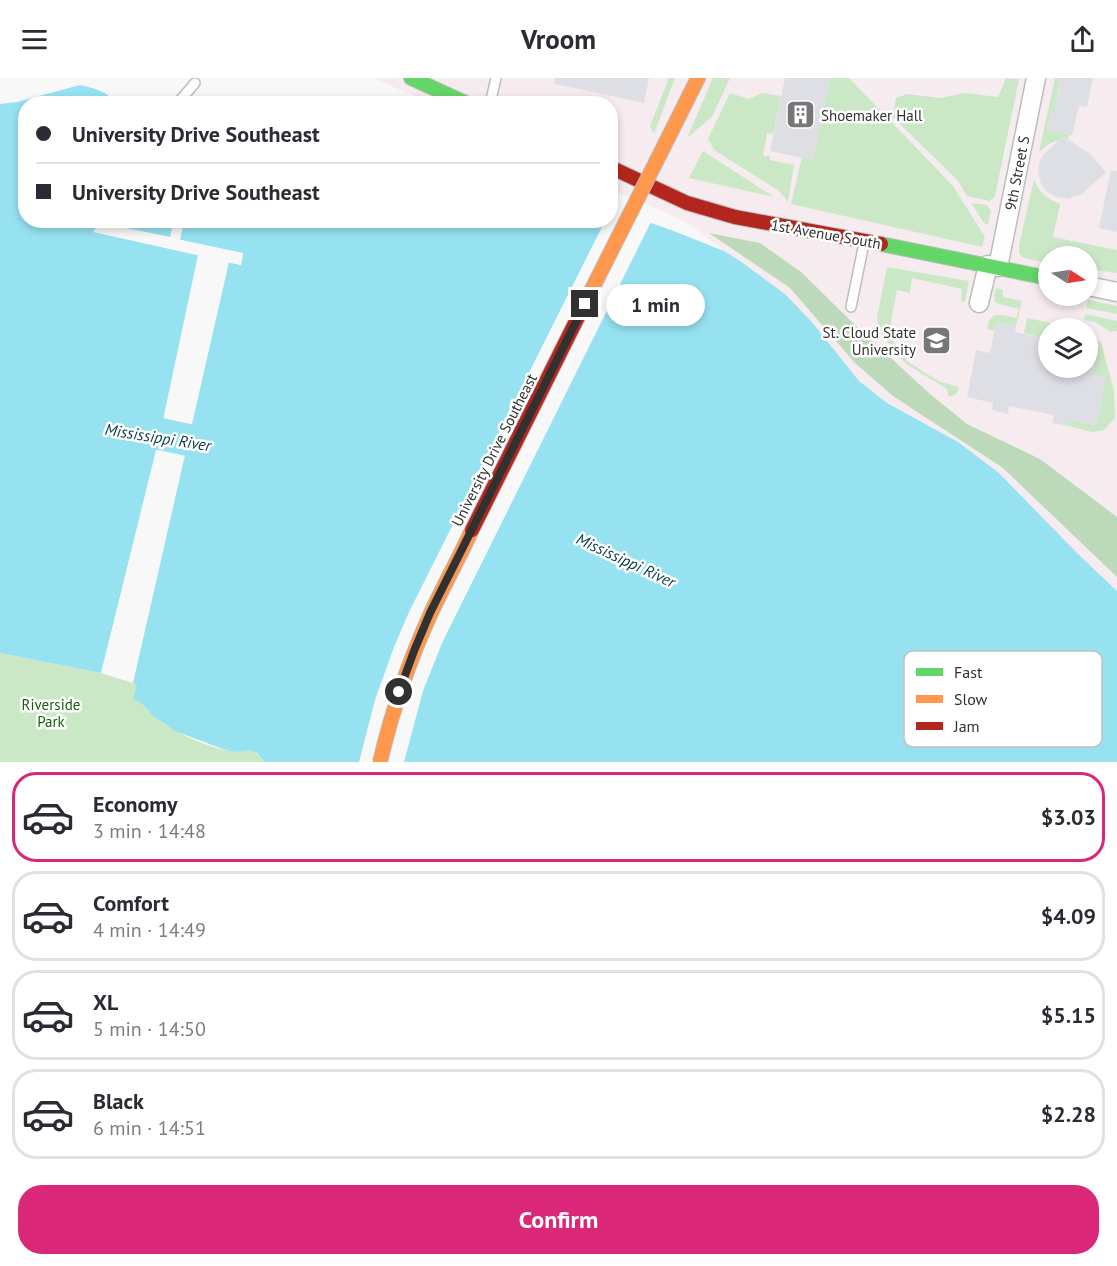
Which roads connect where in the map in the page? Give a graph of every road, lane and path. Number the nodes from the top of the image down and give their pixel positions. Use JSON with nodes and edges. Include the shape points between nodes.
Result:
{"nodes":[{"id":1,"x":411,"y":78,"type":"edge"},
{"id":2,"x":496,"y":78,"type":"edge"},
{"id":3,"x":686,"y":78,"type":"edge"},
{"id":4,"x":698,"y":78,"type":"edge"},
{"id":5,"x":1036,"y":78,"type":"edge"},
{"id":6,"x":195,"y":83,"type":"dead end"},
{"id":7,"x":184,"y":96,"type":"edge"},
{"id":8,"x":450,"y":96,"type":"edge"},
{"id":9,"x":492,"y":96,"type":"edge"},
{"id":10,"x":674,"y":124,"type":"junction"},
{"id":11,"x":618,"y":171,"type":"edge"},
{"id":12,"x":864,"y":240,"type":"junction"},
{"id":13,"x":993,"y":266,"type":"junction"},
{"id":14,"x":1038,"y":276,"type":"edge"},
{"id":15,"x":1098,"y":288,"type":"edge"},
{"id":16,"x":1117,"y":292,"type":"edge"},
{"id":17,"x":979,"y":303,"type":"dead end"},
{"id":18,"x":851,"y":307,"type":"dead end"},
{"id":19,"x":380,"y":762,"type":"edge"}],
"edges":[{"from":1,"to":8,"type":"street"},
{"from":2,"to":9,"type":"lane"},
{"from":3,"to":10,"type":"street"},
{"from":4,"to":10,"type":"street"},
{"from":5,"to":13,"type":"street","name":"9th Street S"},
{"from":6,"to":7,"type":"lane"},
{"from":10,"to":19,"type":"street","name":"University Drive Southeast","bridge":true,"via":[[430,613],[399,692]]},
{"from":11,"to":12,"type":"street","name":"1st Avenue South","via":[[711,211]]},
{"from":12,"to":13,"type":"street","name":"1st Avenue South"},
{"from":12,"to":18,"type":"lane"},
{"from":13,"to":14,"type":"street","name":"1st Avenue South"},
{"from":13,"to":17,"type":"street","name":"9th Street S"},
{"from":15,"to":16,"type":"street"}]}
